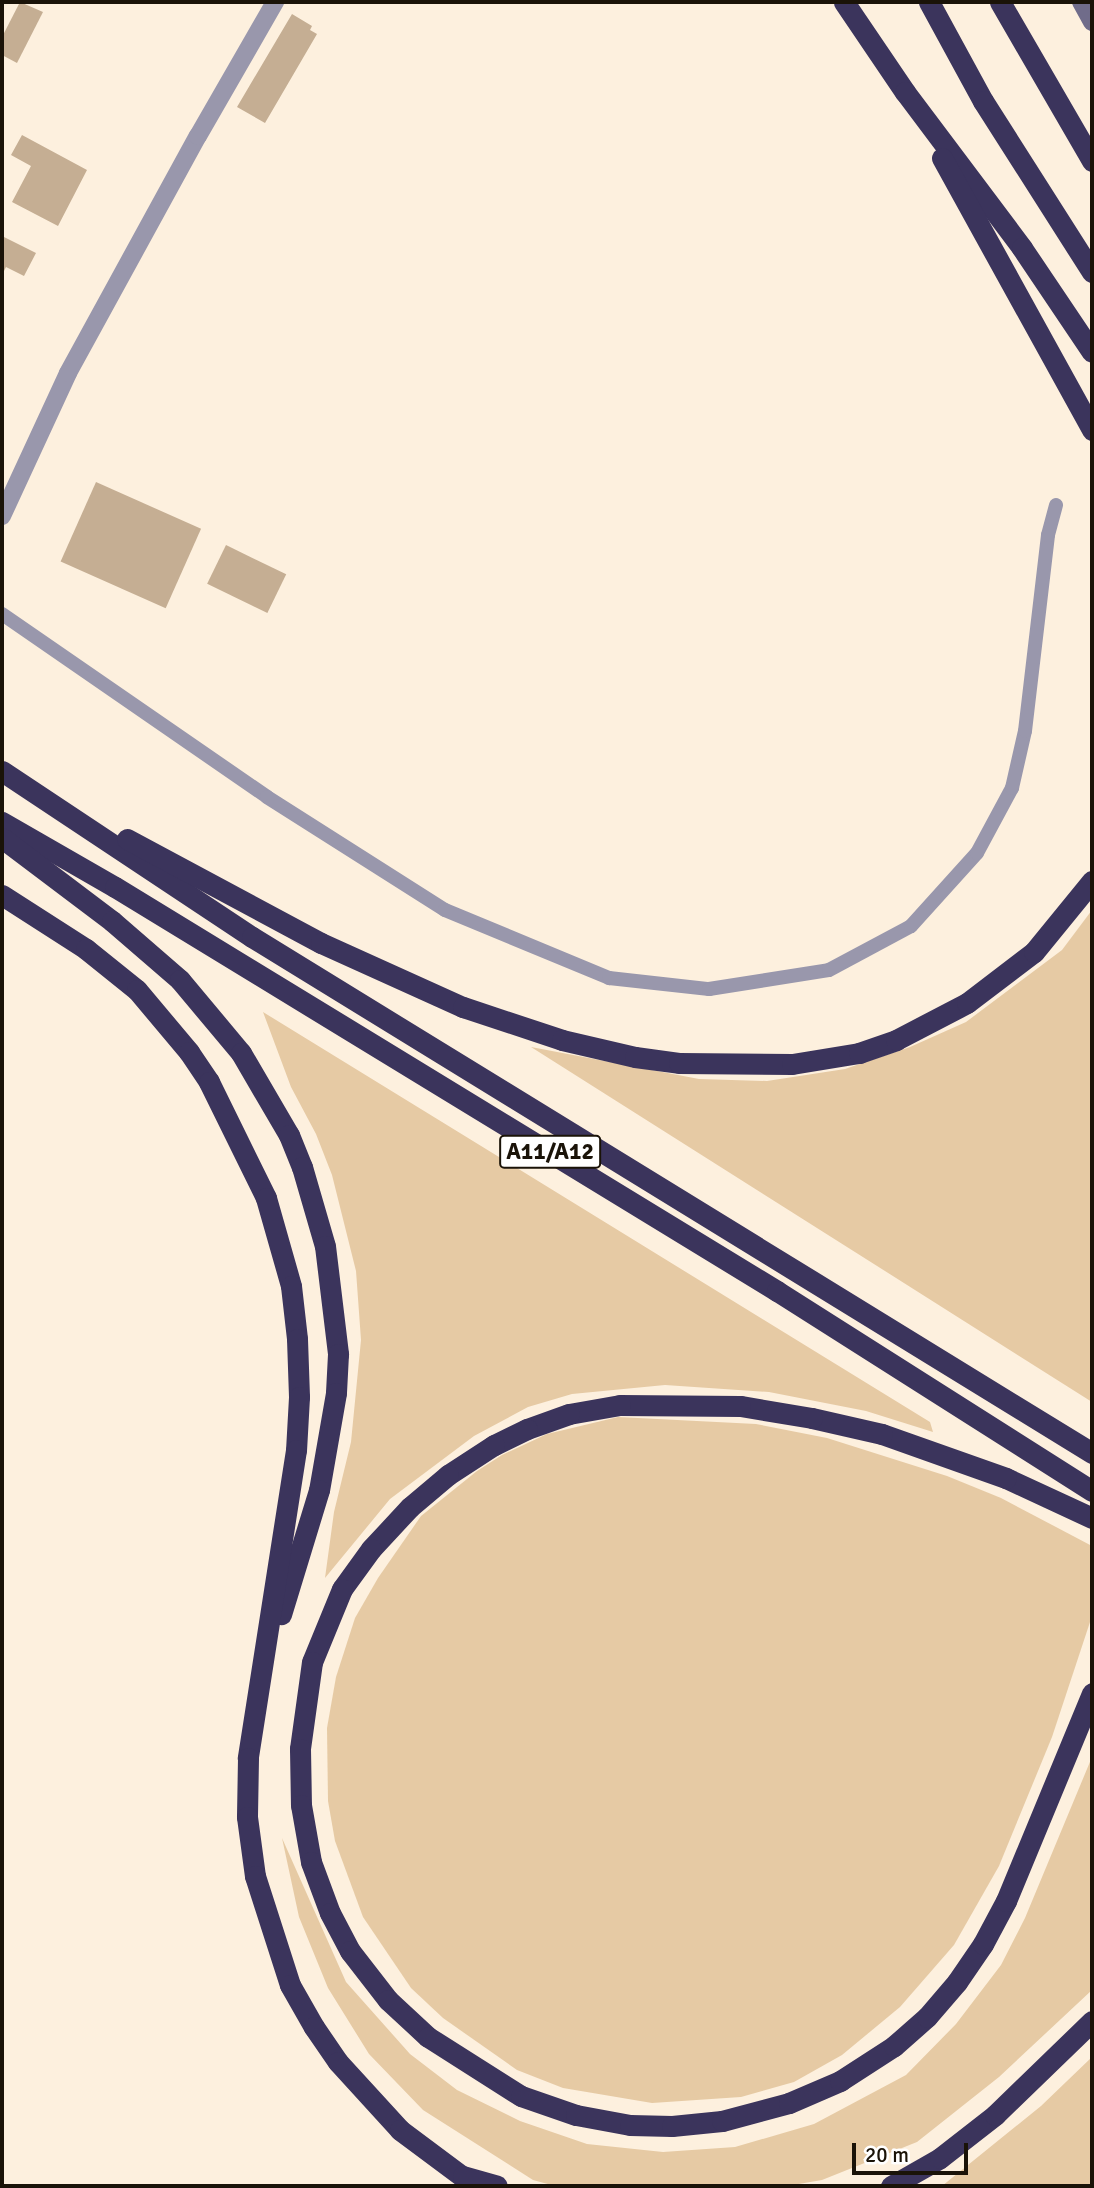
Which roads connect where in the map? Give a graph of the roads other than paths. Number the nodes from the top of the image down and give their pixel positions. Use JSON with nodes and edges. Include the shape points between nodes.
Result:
{"nodes":[{"id":1,"x":275,"y":2,"type":"edge"},
{"id":2,"x":844,"y":2,"type":"edge"},
{"id":3,"x":929,"y":2,"type":"edge"},
{"id":4,"x":1000,"y":2,"type":"edge"},
{"id":5,"x":1081,"y":2,"type":"edge"},
{"id":6,"x":1092,"y":22,"type":"edge"},
{"id":7,"x":905,"y":92,"type":"junction"},
{"id":8,"x":1092,"y":161,"type":"edge"},
{"id":9,"x":1092,"y":272,"type":"edge"},
{"id":10,"x":1092,"y":352,"type":"edge"},
{"id":11,"x":1092,"y":430,"type":"edge"},
{"id":12,"x":1056,"y":505,"type":"dead end"},
{"id":13,"x":2,"y":516,"type":"edge"},
{"id":14,"x":2,"y":614,"type":"edge"},
{"id":15,"x":2,"y":771,"type":"edge"},
{"id":16,"x":49,"y":799,"type":"junction"},
{"id":17,"x":2,"y":822,"type":"edge"},
{"id":18,"x":2,"y":838,"type":"edge"},
{"id":19,"x":1092,"y":881,"type":"edge"},
{"id":20,"x":2,"y":895,"type":"edge"},
{"id":21,"x":1092,"y":1453,"type":"edge"},
{"id":22,"x":1092,"y":1491,"type":"edge"},
{"id":23,"x":1092,"y":1518,"type":"edge"},
{"id":24,"x":260,"y":1681,"type":"junction"},
{"id":25,"x":1092,"y":1693,"type":"edge"},
{"id":26,"x":1092,"y":2021,"type":"edge"},
{"id":27,"x":468,"y":2181,"type":"edge"},
{"id":28,"x":497,"y":2186,"type":"edge"},
{"id":29,"x":891,"y":2186,"type":"edge"}],
"edges":[{"from":1,"to":13,"type":"street","via":[[68,373]]},
{"from":2,"to":7,"type":"highway"},
{"from":3,"to":9,"type":"highway","via":[[983,101]]},
{"from":4,"to":8,"type":"highway"},
{"from":5,"to":6,"type":"street"},
{"from":7,"to":10,"type":"highway","via":[[985,195]]},
{"from":7,"to":11,"type":"highway"},
{"from":12,"to":14,"type":"lane","via":[[1048,535],[1023,743],[1012,788],[976,853],[911,926],[829,970],[709,989],[609,978],[445,909],[267,797]]},
{"from":15,"to":16,"type":"highway"},
{"from":16,"to":19,"type":"highway","via":[[321,943],[463,1007],[562,1040],[679,1063],[792,1064],[859,1053],[896,1040],[967,1003],[1034,952]]},
{"from":16,"to":21,"type":"highway","number":"A11/A12","via":[[252,937]]},
{"from":17,"to":22,"type":"highway","number":"A11/A12","via":[[777,1291]]},
{"from":18,"to":24,"type":"highway","via":[[143,947],[219,1024],[289,1135],[313,1201],[335,1312],[336,1393],[320,1490]]},
{"from":20,"to":24,"type":"highway","via":[[104,963],[156,1012],[209,1082],[247,1152],[271,1211],[291,1286],[299,1397],[296,1450]]},
{"from":23,"to":25,"type":"highway","via":[[1006,1478],[883,1434],[740,1406],[620,1405],[569,1414],[527,1429],[448,1475],[410,1507],[342,1589],[312,1662],[300,1749],[301,1805],[311,1861],[349,1951],[388,2000],[428,2036],[521,2096],[576,2115],[630,2125],[722,2121],[789,2103],[840,2081],[894,2046],[927,2017],[983,1944],[1006,1900]]},
{"from":24,"to":27,"type":"highway","via":[[247,1758],[247,1817],[262,1906],[290,1985],[314,2027],[372,2102],[400,2130]]},
{"from":26,"to":29,"type":"highway","via":[[995,2115],[940,2158]]},
{"from":27,"to":28,"type":"highway"}]}
